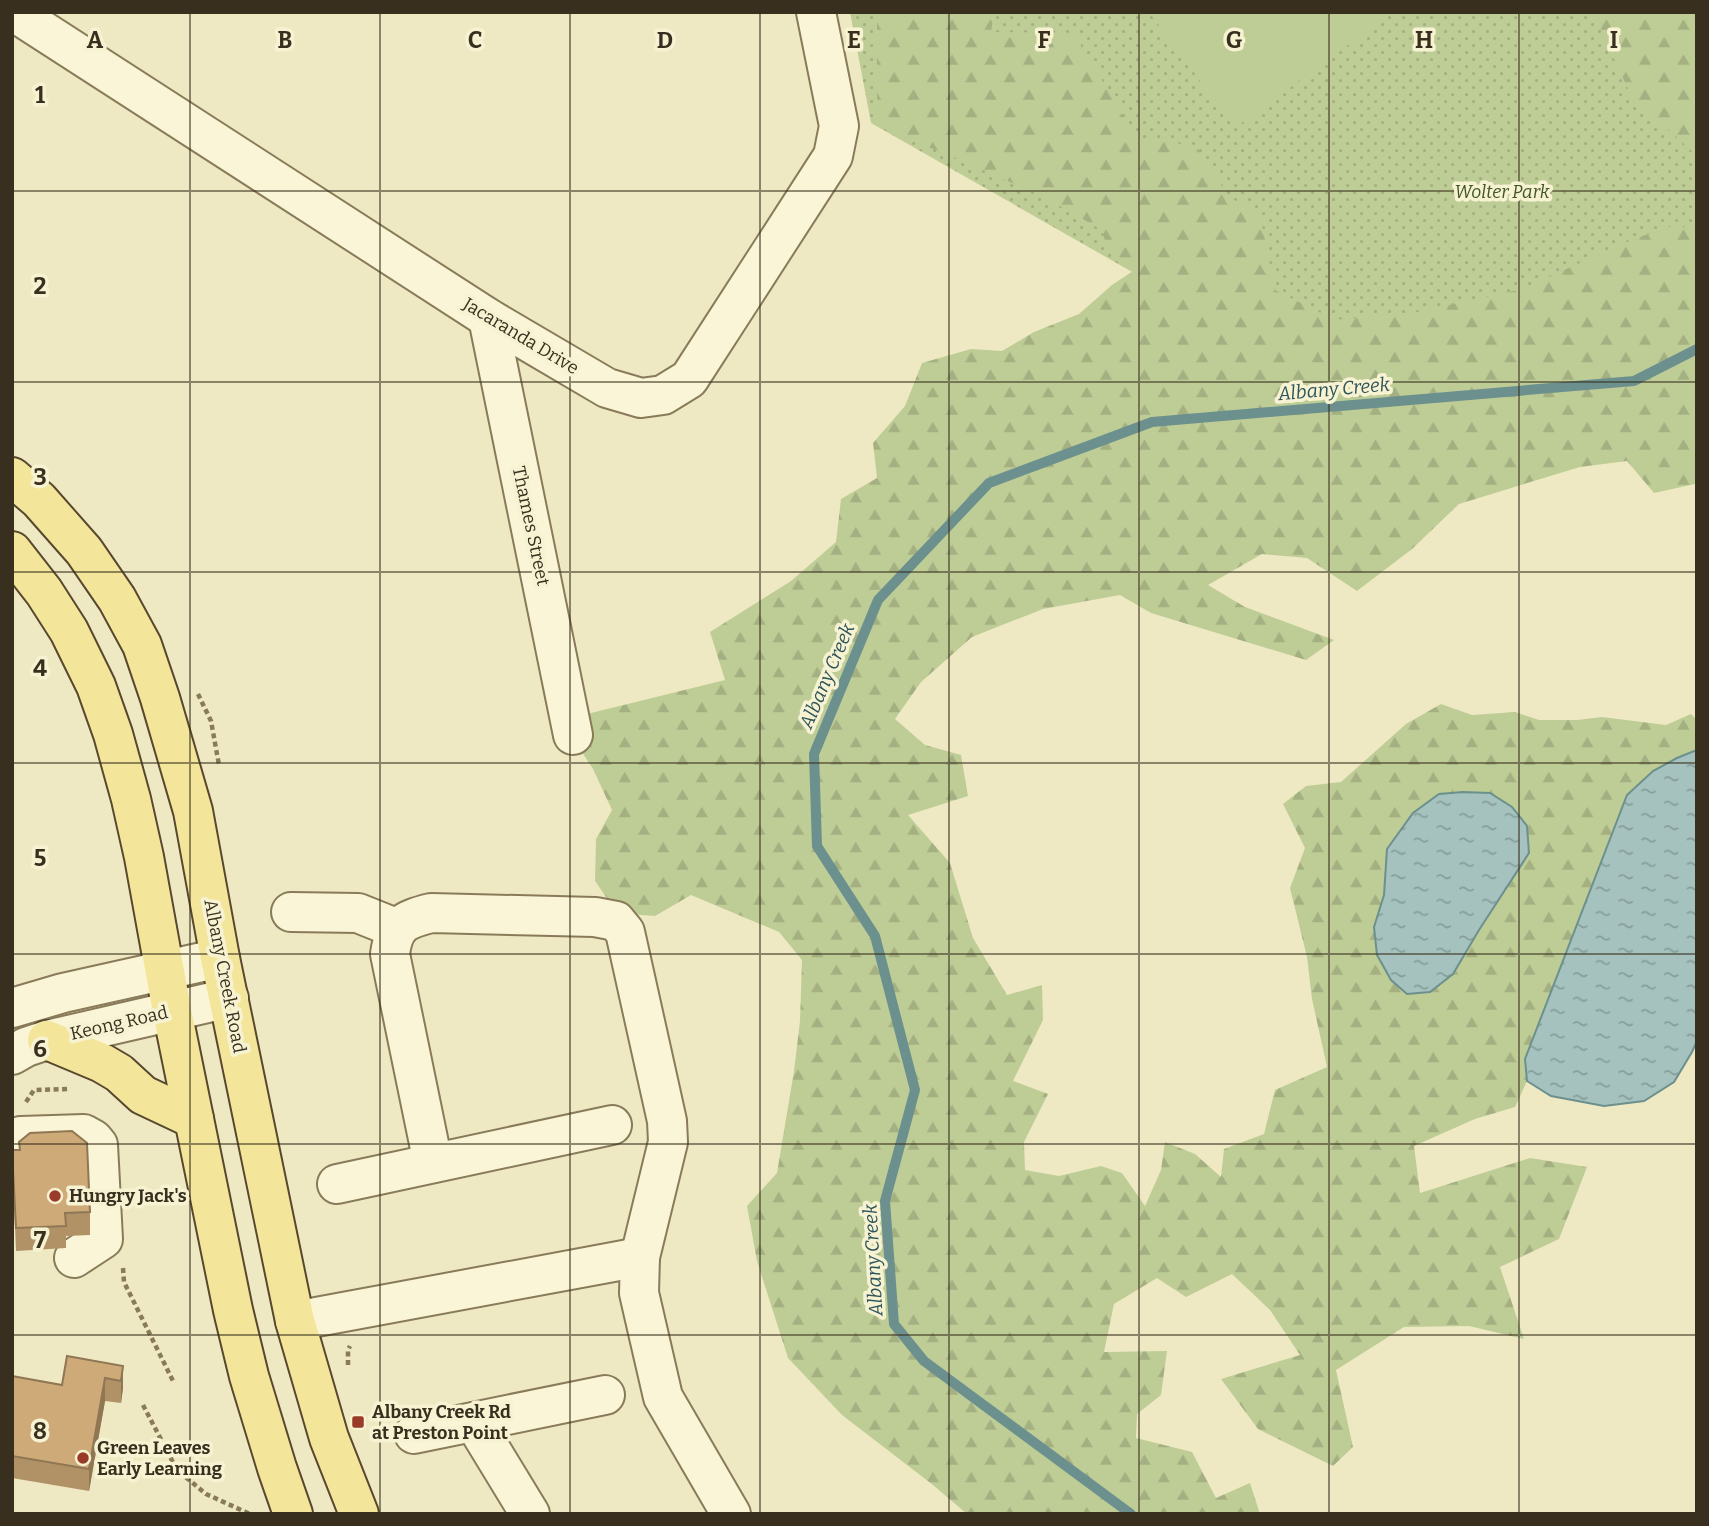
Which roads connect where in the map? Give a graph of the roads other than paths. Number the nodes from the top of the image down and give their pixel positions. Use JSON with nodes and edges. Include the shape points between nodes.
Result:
{"nodes":[{"id":1,"x":14,"y":12,"type":"edge"},
{"id":2,"x":816,"y":12,"type":"edge"},
{"id":3,"x":488,"y":318,"type":"junction"},
{"id":4,"x":12,"y":477,"type":"edge"},
{"id":5,"x":12,"y":551,"type":"edge"},
{"id":6,"x":573,"y":735,"type":"dead end"},
{"id":7,"x":291,"y":912,"type":"dead end"},
{"id":8,"x":398,"y":929,"type":"junction"},
{"id":9,"x":220,"y":958,"type":"junction"},
{"id":10,"x":164,"y":969,"type":"junction"},
{"id":11,"x":229,"y":998,"type":"junction"},
{"id":12,"x":12,"y":1008,"type":"edge"},
{"id":13,"x":172,"y":1011,"type":"junction"},
{"id":14,"x":47,"y":1040,"type":"junction"},
{"id":15,"x":12,"y":1055,"type":"edge"},
{"id":16,"x":194,"y":1119,"type":"junction"},
{"id":17,"x":612,"y":1125,"type":"dead end"},
{"id":18,"x":19,"y":1127,"type":"edge"},
{"id":19,"x":433,"y":1163,"type":"junction"},
{"id":20,"x":337,"y":1184,"type":"dead end"},
{"id":21,"x":639,"y":1256,"type":"junction"},
{"id":22,"x":74,"y":1258,"type":"dead end"},
{"id":23,"x":295,"y":1321,"type":"junction"},
{"id":24,"x":605,"y":1395,"type":"dead end"},
{"id":25,"x":474,"y":1422,"type":"junction"},
{"id":26,"x":414,"y":1434,"type":"dead end"},
{"id":27,"x":293,"y":1514,"type":"edge"},
{"id":28,"x":359,"y":1514,"type":"edge"},
{"id":29,"x":530,"y":1514,"type":"edge"},
{"id":30,"x":731,"y":1514,"type":"edge"}],
"edges":[{"from":1,"to":3,"type":"street","name":"Jacaranda Drive"},
{"from":2,"to":3,"type":"street","name":"Jacaranda Drive","via":[[839,126],[833,156],[689,379],[652,397],[607,388]]},
{"from":3,"to":6,"type":"street","name":"Thames Street"},
{"from":4,"to":9,"type":"main road","name":"Albany Creek Road","via":[[84,551],[142,645],[193,811]]},
{"from":5,"to":10,"type":"main road","via":[[69,631],[96,686],[131,799]]},
{"from":7,"to":8,"type":"street","via":[[358,913]]},
{"from":8,"to":19,"type":"street","via":[[390,954]]},
{"from":8,"to":21,"type":"street","via":[[409,919],[431,913],[595,917],[616,921],[625,932],[668,1142]]},
{"from":9,"to":10,"type":"street"},
{"from":9,"to":11,"type":"main road","name":"Albany Creek Road"},
{"from":10,"to":12,"type":"street"},
{"from":10,"to":13,"type":"main road"},
{"from":11,"to":13,"type":"street","name":"Keong Road"},
{"from":11,"to":23,"type":"main road","name":"Albany Creek Road"},
{"from":13,"to":14,"type":"street","name":"Keong Road"},
{"from":13,"to":16,"type":"main road"},
{"from":14,"to":15,"type":"street","name":"Keong Road"},
{"from":14,"to":16,"type":"main road","via":[[102,1063],[144,1095]]},
{"from":16,"to":27,"type":"main road","via":[[249,1376]]},
{"from":17,"to":19,"type":"street"},
{"from":18,"to":22,"type":"street","via":[[21,1136],[84,1134],[99,1145],[103,1239]]},
{"from":19,"to":20,"type":"street"},
{"from":21,"to":23,"type":"street"},
{"from":21,"to":30,"type":"street","via":[[639,1293],[663,1397]]},
{"from":23,"to":28,"type":"main road","name":"Albany Creek Road","via":[[329,1438]]},
{"from":24,"to":25,"type":"street"},
{"from":25,"to":26,"type":"street"},
{"from":25,"to":29,"type":"street"}]}
